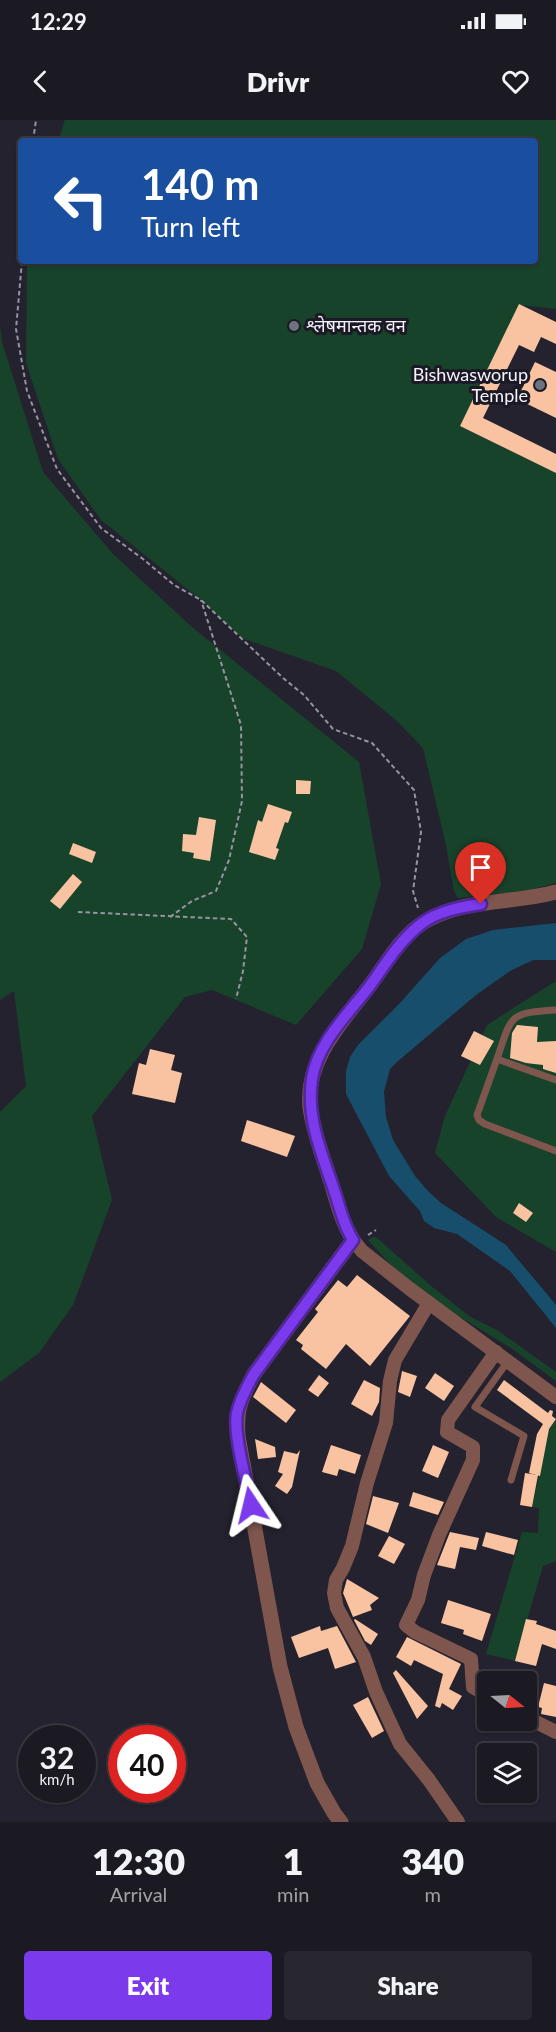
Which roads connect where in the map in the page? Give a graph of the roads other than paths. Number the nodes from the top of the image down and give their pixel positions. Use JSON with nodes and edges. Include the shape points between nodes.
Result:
{"nodes":[{"id":1,"x":556,"y":892,"type":"edge"},
{"id":2,"x":556,"y":1010,"type":"edge"},
{"id":3,"x":497,"y":1059,"type":"junction"},
{"id":4,"x":556,"y":1080,"type":"edge"},
{"id":5,"x":556,"y":1151,"type":"edge"},
{"id":6,"x":353,"y":1240,"type":"junction"},
{"id":7,"x":429,"y":1303,"type":"junction"},
{"id":8,"x":496,"y":1352,"type":"junction"},
{"id":9,"x":508,"y":1361,"type":"junction"},
{"id":10,"x":556,"y":1397,"type":"edge"},
{"id":11,"x":511,"y":1479,"type":"dead end"},
{"id":12,"x":477,"y":1689,"type":"edge"},
{"id":13,"x":537,"y":1722,"type":"edge"},
{"id":14,"x":556,"y":1732,"type":"edge"},
{"id":15,"x":341,"y":1822,"type":"edge"},
{"id":16,"x":458,"y":1822,"type":"edge"}],
"edges":[{"from":1,"to":6,"type":"street","via":[[462,907],[423,923],[393,954],[321,1053],[312,1077],[310,1105],[343,1223]]},
{"from":2,"to":3,"type":"lane","via":[[519,1014],[508,1026]]},
{"from":3,"to":4,"type":"lane"},
{"from":3,"to":5,"type":"lane","via":[[478,1107],[479,1120]]},
{"from":6,"to":7,"type":"street"},
{"from":6,"to":15,"type":"street","via":[[254,1374],[237,1415],[280,1667],[317,1783]]},
{"from":7,"to":8,"type":"street"},
{"from":7,"to":16,"type":"street","via":[[396,1360],[386,1424],[352,1546],[334,1593],[337,1608],[364,1657],[400,1744]]},
{"from":8,"to":9,"type":"street"},
{"from":8,"to":12,"type":"street","via":[[448,1420],[447,1432],[473,1447],[473,1460],[439,1535],[406,1625],[471,1659],[473,1687]]},
{"from":9,"to":10,"type":"street"},
{"from":9,"to":11,"type":"lane","via":[[475,1407],[524,1436]]},
{"from":13,"to":14,"type":"street"}]}
